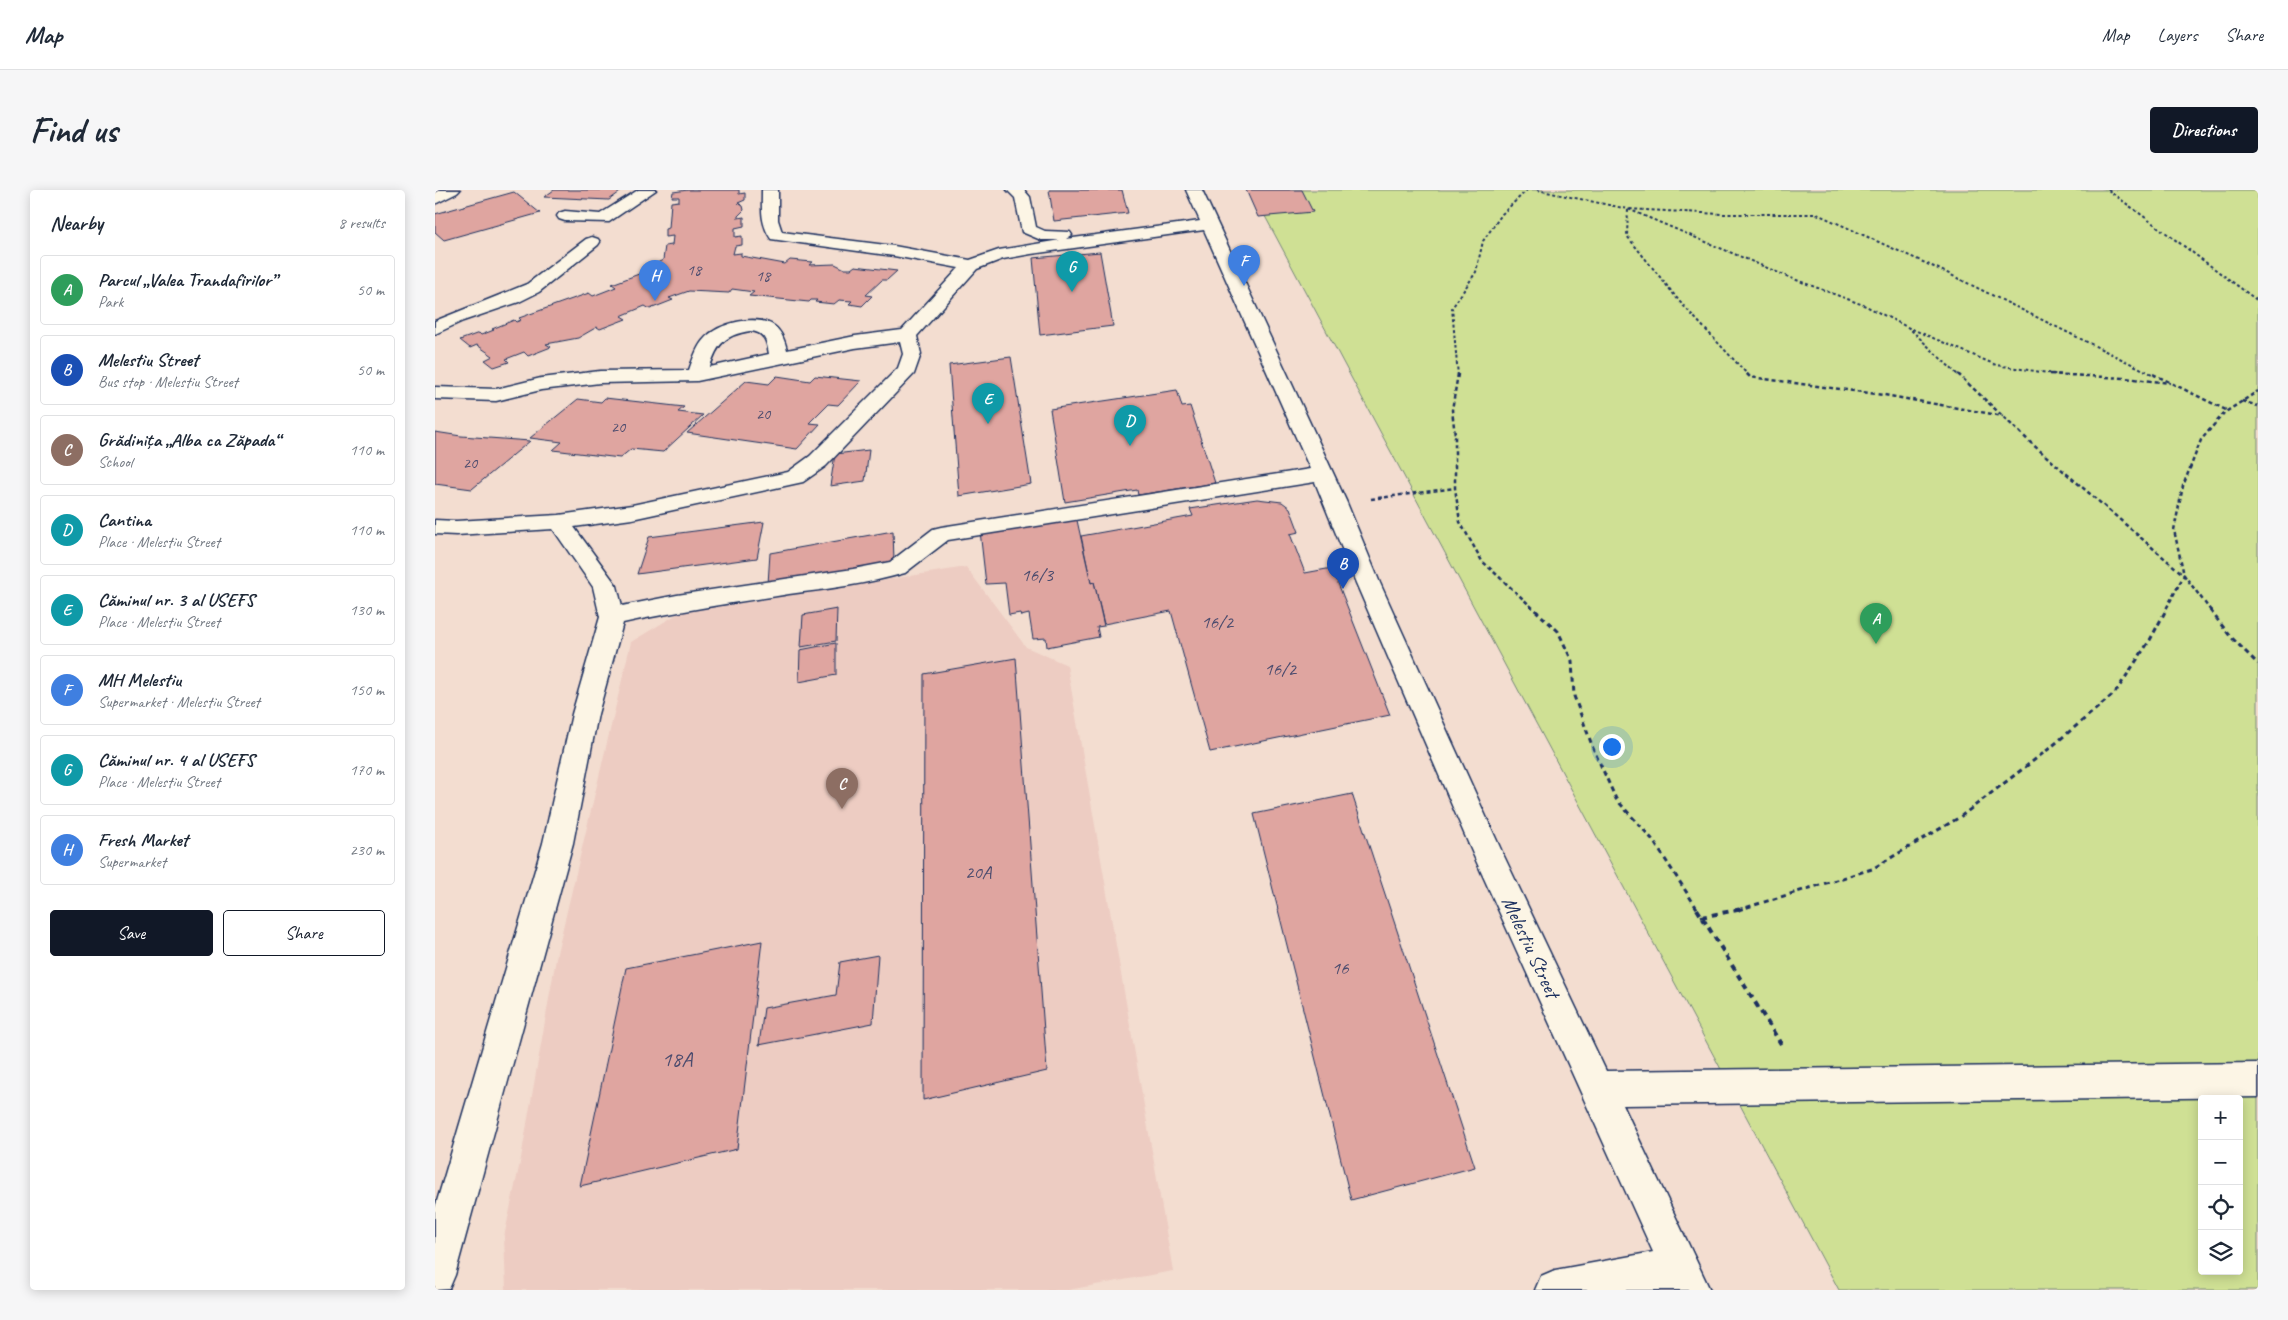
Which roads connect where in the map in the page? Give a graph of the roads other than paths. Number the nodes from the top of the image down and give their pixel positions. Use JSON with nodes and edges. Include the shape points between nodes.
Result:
{"nodes":[{"id":1,"x":452,"y":190,"type":"edge"},
{"id":2,"x":648,"y":190,"type":"edge"},
{"id":3,"x":770,"y":190,"type":"edge"},
{"id":4,"x":1015,"y":190,"type":"edge"},
{"id":5,"x":1194,"y":190,"type":"edge"},
{"id":6,"x":435,"y":199,"type":"edge"},
{"id":7,"x":565,"y":216,"type":"dead end"},
{"id":8,"x":1208,"y":222,"type":"junction"},
{"id":9,"x":592,"y":242,"type":"dead end"},
{"id":10,"x":971,"y":265,"type":"junction"},
{"id":11,"x":435,"y":329,"type":"edge"},
{"id":12,"x":908,"y":335,"type":"junction"},
{"id":13,"x":780,"y":359,"type":"junction"},
{"id":14,"x":697,"y":375,"type":"junction"},
{"id":15,"x":435,"y":393,"type":"edge"},
{"id":16,"x":1322,"y":474,"type":"junction"},
{"id":17,"x":559,"y":522,"type":"junction"},
{"id":18,"x":435,"y":527,"type":"edge"},
{"id":19,"x":612,"y":617,"type":"junction"},
{"id":20,"x":2258,"y":1080,"type":"edge"},
{"id":21,"x":1597,"y":1088,"type":"junction"},
{"id":22,"x":441,"y":1236,"type":"edge"},
{"id":23,"x":435,"y":1275,"type":"edge"},
{"id":24,"x":1685,"y":1279,"type":"edge"},
{"id":25,"x":1555,"y":1290,"type":"edge"}],
"edges":[{"from":1,"to":6,"type":"street"},
{"from":2,"to":7,"type":"street","via":[[603,219]]},
{"from":3,"to":10,"type":"street","via":[[770,223],[777,236]]},
{"from":4,"to":8,"type":"street","via":[[1022,197],[1028,229],[1047,237]]},
{"from":5,"to":8,"type":"street","name":"Melestiu Street"},
{"from":8,"to":10,"type":"street","via":[[1031,249]]},
{"from":8,"to":16,"type":"street","name":"Melestiu Street"},
{"from":9,"to":11,"type":"street","via":[[523,293],[453,317]]},
{"from":10,"to":12,"type":"street"},
{"from":12,"to":13,"type":"street","via":[[855,342]]},
{"from":12,"to":17,"type":"street","via":[[912,354],[907,370],[818,461],[795,477],[632,512]]},
{"from":13,"to":14,"type":"street"},
{"from":13,"to":14,"type":"street","via":[[772,333],[755,325],[723,334],[711,343]]},
{"from":14,"to":15,"type":"street","via":[[600,377],[541,384],[497,395]]},
{"from":16,"to":19,"type":"street","via":[[941,534],[897,568],[677,602]]},
{"from":16,"to":21,"type":"street","name":"Melestiu Street","via":[[1488,854]]},
{"from":17,"to":18,"type":"street"},
{"from":17,"to":19,"type":"street","via":[[605,586]]},
{"from":19,"to":22,"type":"street","via":[[585,714],[558,843]]},
{"from":20,"to":21,"type":"street"},
{"from":21,"to":24,"type":"street","name":"Melestiu Street"},
{"from":22,"to":23,"type":"street"},
{"from":24,"to":25,"type":"street"}]}
